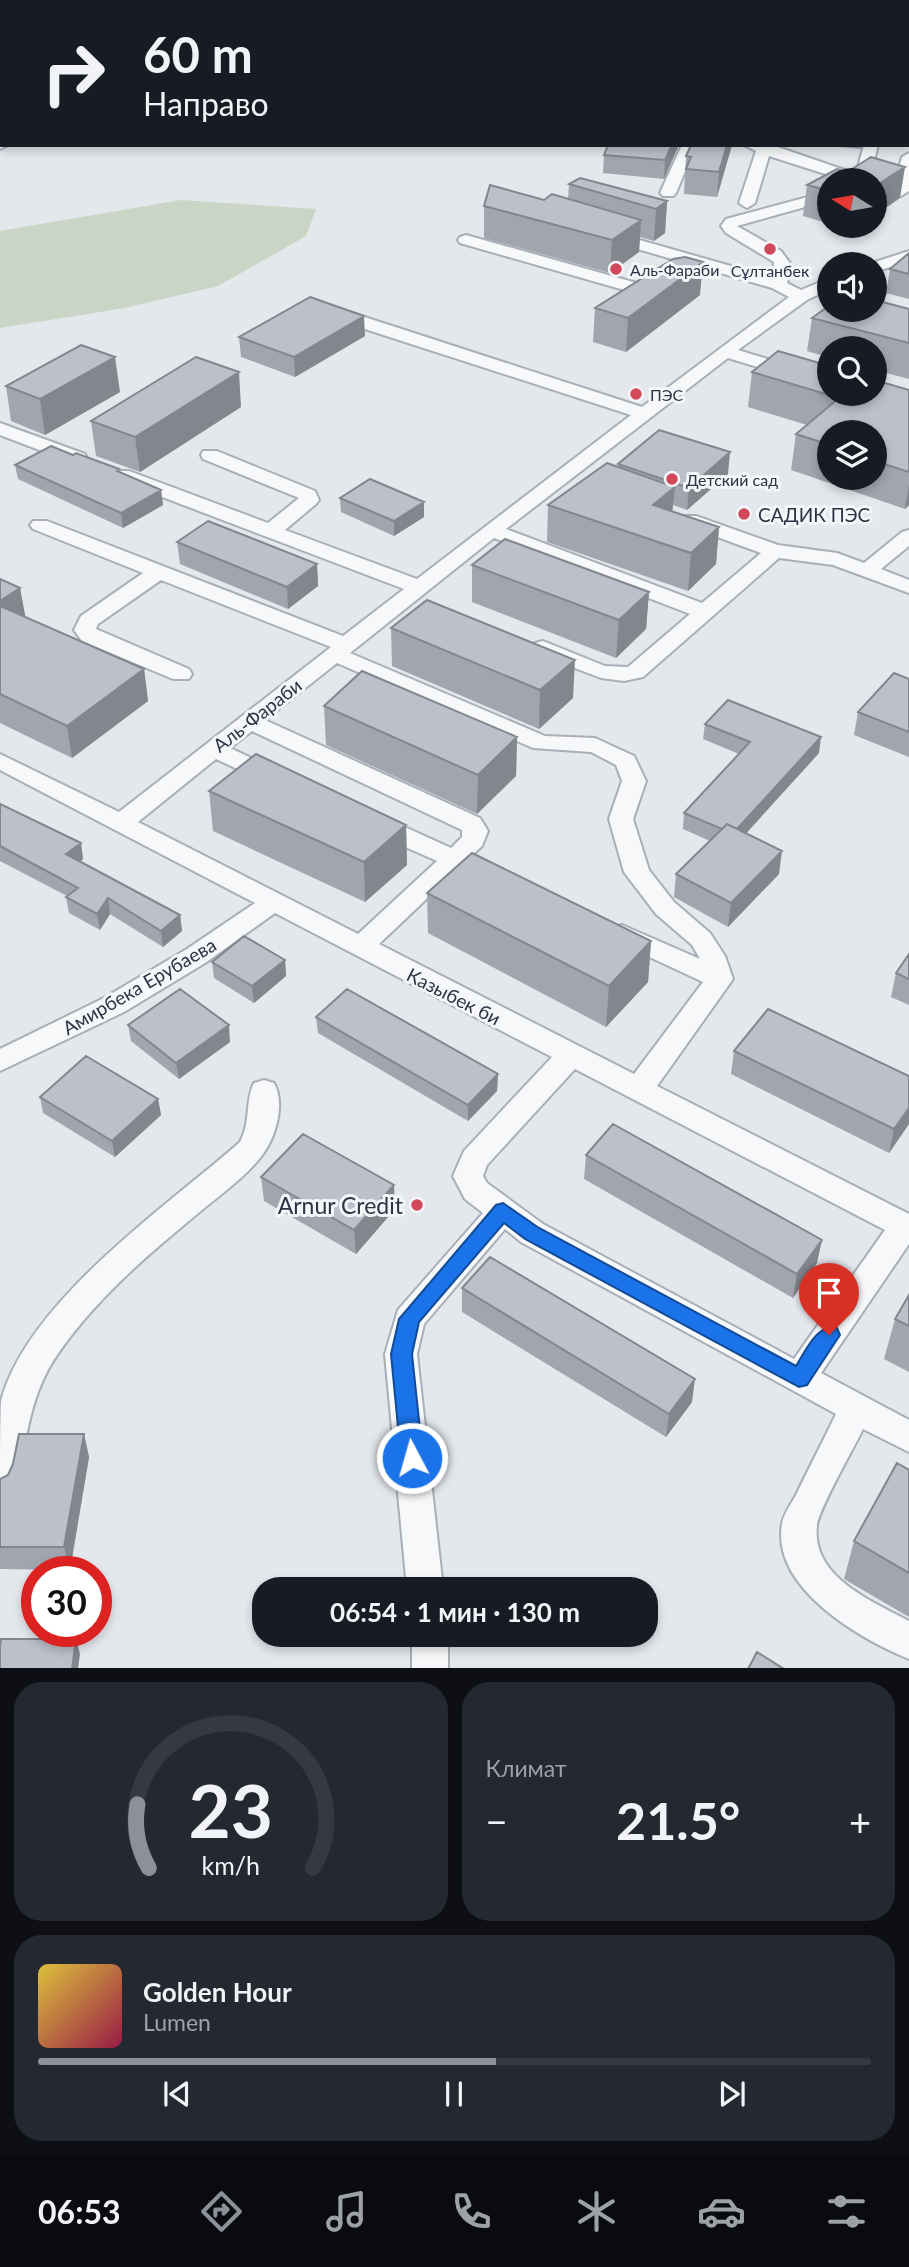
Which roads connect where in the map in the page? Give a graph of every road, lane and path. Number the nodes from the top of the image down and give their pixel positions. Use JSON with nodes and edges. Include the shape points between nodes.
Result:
{"nodes":[{"id":1,"x":688,"y":147,"type":"edge"},
{"id":2,"x":760,"y":147,"type":"edge"},
{"id":3,"x":802,"y":147,"type":"edge"},
{"id":4,"x":871,"y":147,"type":"edge"},
{"id":5,"x":909,"y":157,"type":"edge"},
{"id":6,"x":797,"y":162,"type":"junction"},
{"id":7,"x":818,"y":168,"type":"edge"},
{"id":8,"x":864,"y":168,"type":"edge"},
{"id":9,"x":899,"y":190,"type":"edge"},
{"id":10,"x":668,"y":193,"type":"dead end"},
{"id":11,"x":817,"y":199,"type":"edge"},
{"id":12,"x":747,"y":203,"type":"dead end"},
{"id":13,"x":595,"y":232,"type":"edge"},
{"id":14,"x":466,"y":240,"type":"dead end"},
{"id":15,"x":909,"y":256,"type":"edge"},
{"id":16,"x":887,"y":263,"type":"edge"},
{"id":17,"x":747,"y":275,"type":"junction"},
{"id":18,"x":698,"y":280,"type":"edge"},
{"id":19,"x":778,"y":285,"type":"junction"},
{"id":20,"x":817,"y":291,"type":"edge"},
{"id":21,"x":817,"y":292,"type":"edge"},
{"id":22,"x":631,"y":307,"type":"edge"},
{"id":23,"x":343,"y":316,"type":"edge"},
{"id":24,"x":724,"y":352,"type":"junction"},
{"id":25,"x":817,"y":380,"type":"edge"},
{"id":26,"x":646,"y":414,"type":"junction"},
{"id":27,"x":0,"y":429,"type":"edge"},
{"id":28,"x":210,"y":455,"type":"dead end"},
{"id":29,"x":564,"y":475,"type":"junction"},
{"id":30,"x":589,"y":484,"type":"edge"},
{"id":31,"x":676,"y":515,"type":"edge"},
{"id":32,"x":40,"y":525,"type":"dead end"},
{"id":33,"x":492,"y":530,"type":"junction"},
{"id":34,"x":271,"y":531,"type":"junction"},
{"id":35,"x":909,"y":536,"type":"edge"},
{"id":36,"x":775,"y":551,"type":"junction"},
{"id":37,"x":866,"y":571,"type":"junction"},
{"id":38,"x":158,"y":572,"type":"junction"},
{"id":39,"x":909,"y":587,"type":"edge"},
{"id":40,"x":416,"y":592,"type":"junction"},
{"id":41,"x":438,"y":606,"type":"edge"},
{"id":42,"x":705,"y":612,"type":"junction"},
{"id":43,"x":527,"y":642,"type":"edge"},
{"id":44,"x":341,"y":649,"type":"junction"},
{"id":45,"x":181,"y":674,"type":"dead end"},
{"id":46,"x":248,"y":721,"type":"junction"},
{"id":47,"x":213,"y":749,"type":"junction"},
{"id":48,"x":0,"y":761,"type":"edge"},
{"id":49,"x":289,"y":784,"type":"edge"},
{"id":50,"x":352,"y":813,"type":"edge"},
{"id":51,"x":122,"y":822,"type":"junction"},
{"id":52,"x":454,"y":859,"type":"junction"},
{"id":53,"x":517,"y":887,"type":"edge"},
{"id":54,"x":272,"y":902,"type":"junction"},
{"id":55,"x":593,"y":922,"type":"edge"},
{"id":56,"x":360,"y":947,"type":"junction"},
{"id":57,"x":720,"y":979,"type":"junction"},
{"id":58,"x":570,"y":1056,"type":"junction"},
{"id":59,"x":0,"y":1061,"type":"edge"},
{"id":60,"x":639,"y":1089,"type":"junction"},
{"id":61,"x":264,"y":1091,"type":"dead end"},
{"id":62,"x":503,"y":1211,"type":"junction"},
{"id":63,"x":907,"y":1227,"type":"edge"},
{"id":64,"x":799,"y":1378,"type":"junction"},
{"id":65,"x":856,"y":1409,"type":"junction"},
{"id":66,"x":909,"y":1437,"type":"edge"},
{"id":67,"x":0,"y":1486,"type":"edge"},
{"id":68,"x":424,"y":1577,"type":"edge"},
{"id":69,"x":909,"y":1641,"type":"edge"},
{"id":70,"x":430,"y":1647,"type":"edge"},
{"id":71,"x":430,"y":1668,"type":"edge"}],
"edges":[{"from":1,"to":10,"type":"street"},
{"from":2,"to":6,"type":"street"},
{"from":2,"to":12,"type":"street"},
{"from":3,"to":6,"type":"street"},
{"from":4,"to":8,"type":"street"},
{"from":5,"to":9,"type":"street"},
{"from":6,"to":7,"type":"street"},
{"from":11,"to":19,"type":"street","via":[[729,226],[783,261]]},
{"from":13,"to":17,"type":"street"},
{"from":14,"to":22,"type":"street","via":[[659,289]]},
{"from":15,"to":16,"type":"street"},
{"from":17,"to":18,"type":"street"},
{"from":17,"to":19,"type":"street"},
{"from":19,"to":20,"type":"street"},
{"from":21,"to":24,"type":"street","name":"Аль-Фараби"},
{"from":23,"to":26,"type":"street"},
{"from":24,"to":25,"type":"street"},
{"from":24,"to":26,"type":"street","name":"Аль-Фараби"},
{"from":26,"to":29,"type":"street","name":"Аль-Фараби"},
{"from":27,"to":34,"type":"street"},
{"from":28,"to":34,"type":"street","via":[[305,491],[309,500]]},
{"from":29,"to":30,"type":"street"},
{"from":29,"to":33,"type":"street","name":"Аль-Фараби"},
{"from":31,"to":36,"type":"street"},
{"from":32,"to":38,"type":"street"},
{"from":33,"to":40,"type":"street","name":"Аль-Фараби"},
{"from":33,"to":42,"type":"street"},
{"from":34,"to":40,"type":"street"},
{"from":35,"to":37,"type":"street"},
{"from":36,"to":37,"type":"street","via":[[827,557]]},
{"from":36,"to":42,"type":"street"},
{"from":37,"to":39,"type":"street"},
{"from":38,"to":44,"type":"street"},
{"from":38,"to":45,"type":"street","via":[[89,621],[85,630]]},
{"from":40,"to":41,"type":"street"},
{"from":40,"to":44,"type":"street","name":"Аль-Фараби"},
{"from":42,"to":43,"type":"street","via":[[635,672],[623,676],[604,673]]},
{"from":44,"to":46,"type":"street","name":"Аль-Фараби"},
{"from":44,"to":57,"type":"street","via":[[541,743],[595,745],[626,761],[634,781],[621,819],[637,872],[665,908],[702,939]]},
{"from":46,"to":47,"type":"street","name":"Аль-Фараби"},
{"from":46,"to":52,"type":"street","via":[[471,824],[476,831],[472,840]]},
{"from":47,"to":49,"type":"street"},
{"from":47,"to":51,"type":"street","name":"Аль-Фараби"},
{"from":48,"to":51,"type":"street","name":"Казыбек би"},
{"from":50,"to":52,"type":"street"},
{"from":51,"to":54,"type":"street","name":"Казыбек би"},
{"from":52,"to":53,"type":"street"},
{"from":52,"to":56,"type":"street"},
{"from":54,"to":56,"type":"street","name":"Казыбек би"},
{"from":54,"to":59,"type":"street","name":"Амирбека Ерубаева","via":[[196,956],[114,1005]]},
{"from":55,"to":57,"type":"street"},
{"from":56,"to":58,"type":"street","name":"Казыбек би"},
{"from":57,"to":60,"type":"street"},
{"from":58,"to":60,"type":"street","name":"Казыбек би"},
{"from":58,"to":62,"type":"street","via":[[474,1160],[468,1176],[476,1191]]},
{"from":60,"to":63,"type":"street","name":"Казыбек би"},
{"from":61,"to":67,"type":"street","via":[[261,1132],[250,1150],[64,1317],[23,1384]]},
{"from":62,"to":64,"type":"street","via":[[532,1233]]},
{"from":62,"to":68,"type":"street","via":[[409,1319],[401,1354]]},
{"from":63,"to":64,"type":"street"},
{"from":64,"to":65,"type":"street"},
{"from":65,"to":66,"type":"street"},
{"from":65,"to":69,"type":"street","via":[[799,1524],[798,1541],[811,1576],[824,1590]]},
{"from":70,"to":71,"type":"street"}]}
